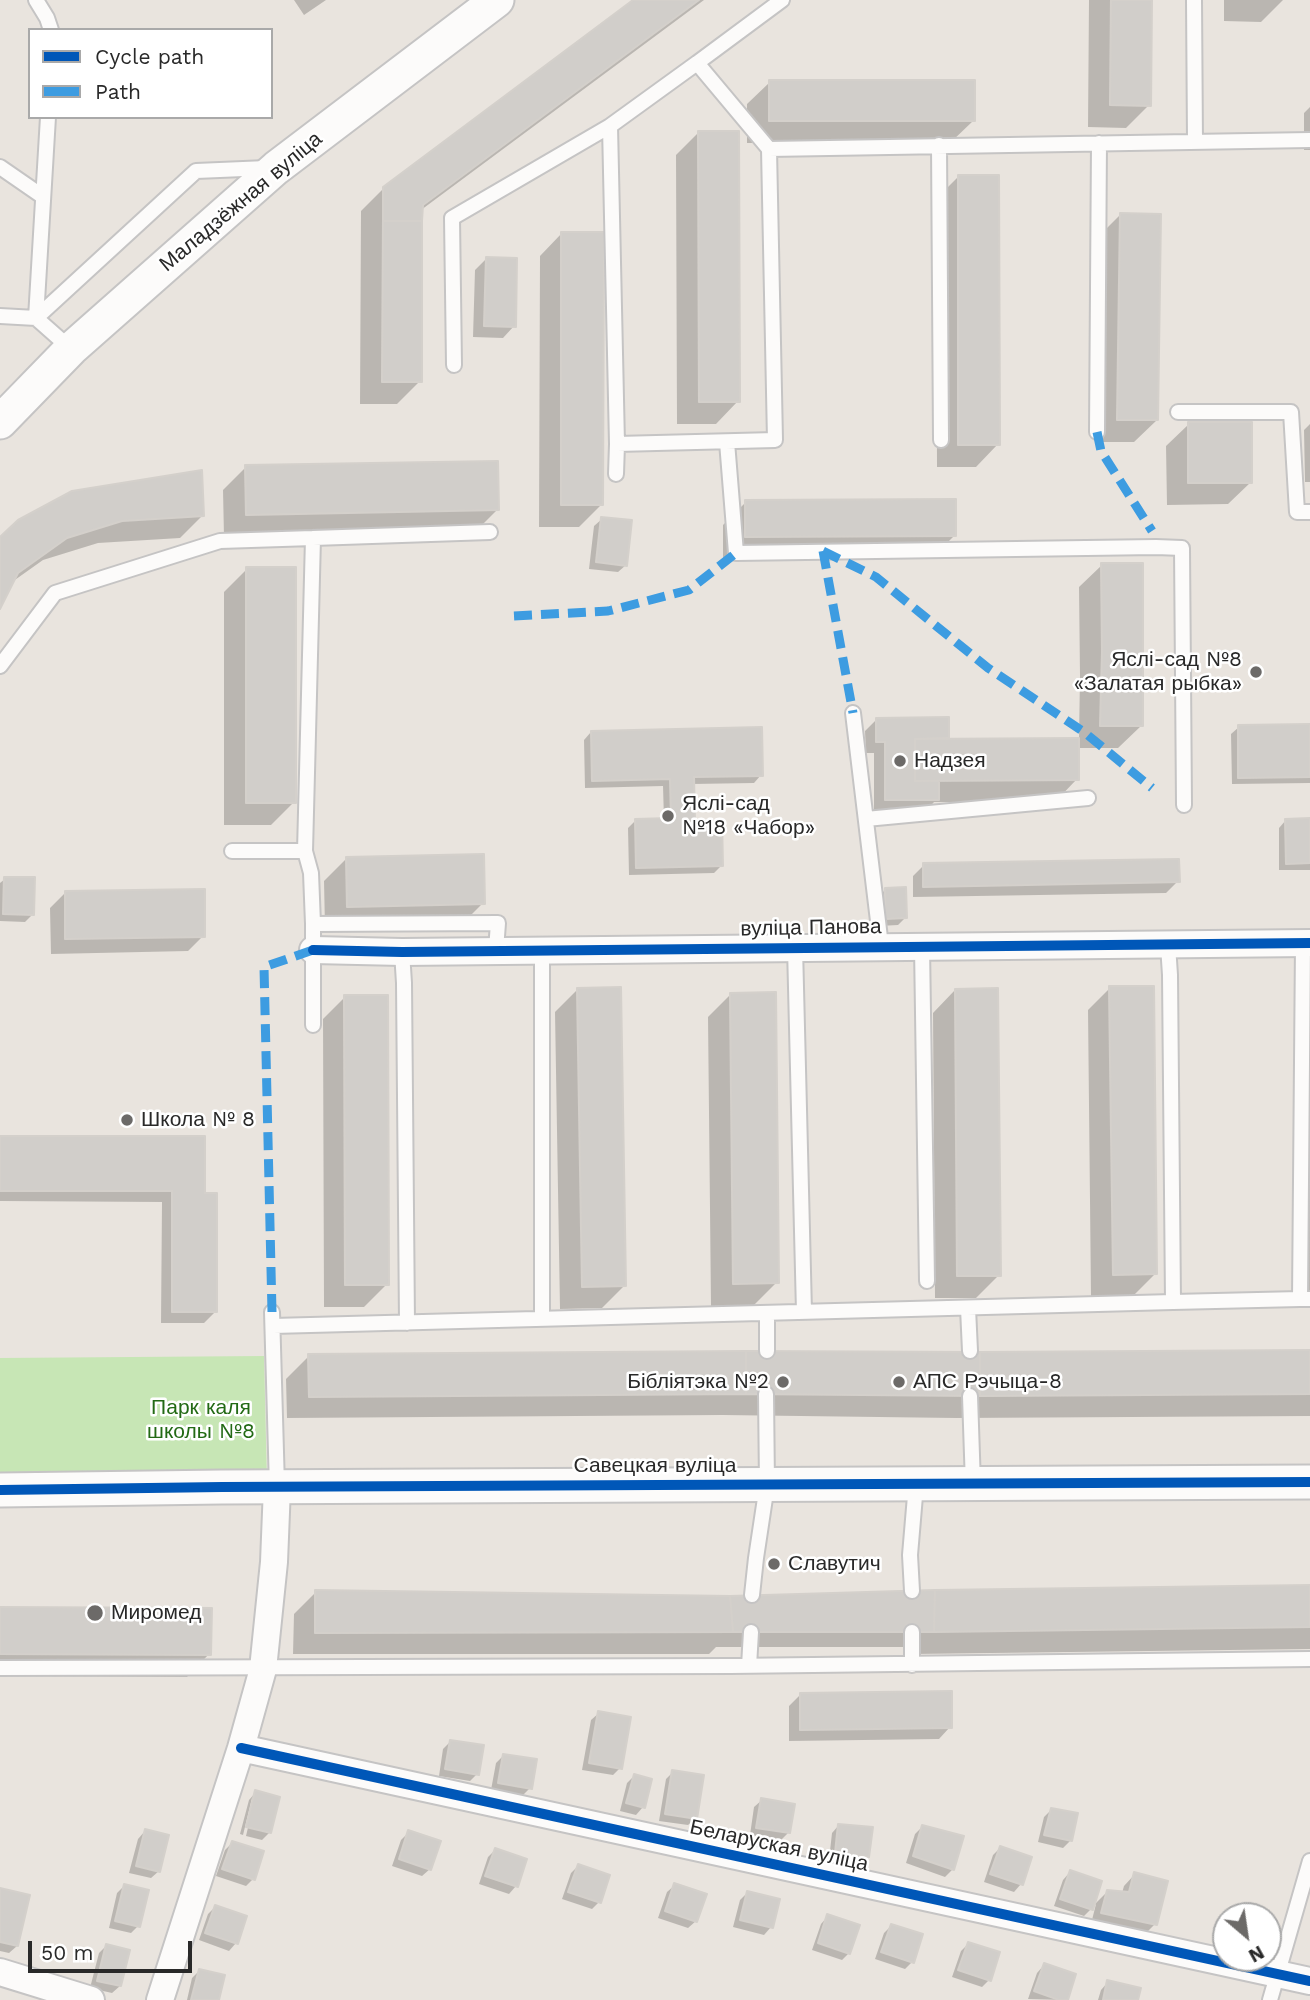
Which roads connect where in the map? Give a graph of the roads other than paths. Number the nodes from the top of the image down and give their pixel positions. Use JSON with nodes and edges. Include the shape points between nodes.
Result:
{"nodes":[{"id":1,"x":36,"y":0,"type":"edge"},
{"id":2,"x":497,"y":0,"type":"edge"},
{"id":3,"x":782,"y":0,"type":"edge"},
{"id":4,"x":1194,"y":0,"type":"edge"},
{"id":5,"x":50,"y":28,"type":"edge"},
{"id":6,"x":697,"y":63,"type":"junction"},
{"id":7,"x":48,"y":119,"type":"edge"},
{"id":8,"x":610,"y":126,"type":"junction"},
{"id":9,"x":1310,"y":140,"type":"edge"},
{"id":10,"x":1195,"y":141,"type":"junction"},
{"id":11,"x":1099,"y":143,"type":"junction"},
{"id":12,"x":939,"y":145,"type":"junction"},
{"id":13,"x":769,"y":149,"type":"junction"},
{"id":14,"x":0,"y":167,"type":"edge"},
{"id":15,"x":276,"y":168,"type":"junction"},
{"id":16,"x":42,"y":196,"type":"junction"},
{"id":17,"x":0,"y":316,"type":"edge"},
{"id":18,"x":36,"y":318,"type":"junction"},
{"id":19,"x":71,"y":349,"type":"junction"},
{"id":20,"x":454,"y":365,"type":"dead end"},
{"id":21,"x":1178,"y":412,"type":"dead end"},
{"id":22,"x":0,"y":422,"type":"edge"},
{"id":23,"x":1097,"y":432,"type":"dead end"},
{"id":24,"x":942,"y":440,"type":"dead end"},
{"id":25,"x":727,"y":442,"type":"junction"},
{"id":26,"x":617,"y":444,"type":"junction"},
{"id":27,"x":616,"y":474,"type":"dead end"},
{"id":28,"x":1310,"y":512,"type":"edge"},
{"id":29,"x":490,"y":532,"type":"dead end"},
{"id":30,"x":313,"y":538,"type":"junction"},
{"id":31,"x":0,"y":666,"type":"edge"},
{"id":32,"x":853,"y":713,"type":"dead end"},
{"id":33,"x":1088,"y":798,"type":"dead end"},
{"id":34,"x":1184,"y":805,"type":"dead end"},
{"id":35,"x":866,"y":819,"type":"junction"},
{"id":36,"x":232,"y":851,"type":"dead end"},
{"id":37,"x":305,"y":851,"type":"junction"},
{"id":38,"x":313,"y":937,"type":"junction"},
{"id":39,"x":1306,"y":943,"type":"edge"},
{"id":40,"x":1168,"y":944,"type":"junction"},
{"id":41,"x":881,"y":946,"type":"junction"},
{"id":42,"x":922,"y":946,"type":"junction"},
{"id":43,"x":795,"y":947,"type":"junction"},
{"id":44,"x":496,"y":950,"type":"junction"},
{"id":45,"x":542,"y":950,"type":"junction"},
{"id":46,"x":402,"y":952,"type":"junction"},
{"id":47,"x":313,"y":1025,"type":"dead end"},
{"id":48,"x":927,"y":1281,"type":"dead end"},
{"id":49,"x":1305,"y":1299,"type":"edge"},
{"id":50,"x":1173,"y":1303,"type":"junction"},
{"id":51,"x":968,"y":1308,"type":"junction"},
{"id":52,"x":804,"y":1312,"type":"junction"},
{"id":53,"x":766,"y":1313,"type":"junction"},
{"id":54,"x":542,"y":1319,"type":"junction"},
{"id":55,"x":407,"y":1323,"type":"junction"},
{"id":56,"x":767,"y":1351,"type":"dead end"},
{"id":57,"x":970,"y":1352,"type":"dead end"},
{"id":58,"x":766,"y":1394,"type":"dead end"},
{"id":59,"x":970,"y":1396,"type":"dead end"},
{"id":60,"x":1310,"y":1482,"type":"edge"},
{"id":61,"x":916,"y":1484,"type":"junction"},
{"id":62,"x":767,"y":1485,"type":"junction"},
{"id":63,"x":973,"y":1485,"type":"junction"},
{"id":64,"x":276,"y":1487,"type":"junction"},
{"id":65,"x":0,"y":1490,"type":"edge"},
{"id":66,"x":912,"y":1591,"type":"dead end"},
{"id":67,"x":752,"y":1595,"type":"dead end"},
{"id":68,"x":751,"y":1632,"type":"dead end"},
{"id":69,"x":912,"y":1632,"type":"dead end"},
{"id":70,"x":1310,"y":1659,"type":"edge"},
{"id":71,"x":912,"y":1665,"type":"junction"},
{"id":72,"x":749,"y":1666,"type":"junction"},
{"id":73,"x":0,"y":1668,"type":"edge"},
{"id":74,"x":263,"y":1669,"type":"junction"},
{"id":75,"x":240,"y":1748,"type":"junction"},
{"id":76,"x":1310,"y":1861,"type":"edge"},
{"id":77,"x":0,"y":1972,"type":"edge"},
{"id":78,"x":1278,"y":1974,"type":"junction"},
{"id":79,"x":1310,"y":1981,"type":"edge"},
{"id":80,"x":91,"y":2000,"type":"edge"},
{"id":81,"x":160,"y":2000,"type":"edge"},
{"id":82,"x":1270,"y":2000,"type":"edge"}],
"edges":[{"from":1,"to":5,"type":"lane"},
{"from":2,"to":15,"type":"street","name":"Маладзёжная вуліца"},
{"from":3,"to":6,"type":"lane"},
{"from":4,"to":10,"type":"lane"},
{"from":6,"to":8,"type":"lane"},
{"from":6,"to":13,"type":"lane"},
{"from":7,"to":16,"type":"lane"},
{"from":8,"to":20,"type":"lane","via":[[452,218]]},
{"from":8,"to":26,"type":"lane"},
{"from":9,"to":10,"type":"lane"},
{"from":10,"to":11,"type":"lane"},
{"from":11,"to":12,"type":"lane"},
{"from":11,"to":23,"type":"lane"},
{"from":12,"to":13,"type":"lane"},
{"from":12,"to":24,"type":"lane"},
{"from":13,"to":25,"type":"lane","via":[[775,440]]},
{"from":14,"to":16,"type":"lane"},
{"from":15,"to":18,"type":"lane","via":[[196,171]]},
{"from":15,"to":19,"type":"street","name":"Маладзёжная вуліца"},
{"from":16,"to":18,"type":"lane"},
{"from":17,"to":18,"type":"lane"},
{"from":18,"to":19,"type":"lane"},
{"from":19,"to":22,"type":"street","name":"Маладзёжная вуліца"},
{"from":21,"to":28,"type":"lane","via":[[1291,412],[1297,512]]},
{"from":25,"to":26,"type":"lane"},
{"from":25,"to":34,"type":"lane","via":[[736,553],[1182,548]]},
{"from":26,"to":27,"type":"lane"},
{"from":29,"to":30,"type":"lane"},
{"from":30,"to":31,"type":"lane","via":[[220,541],[55,593]]},
{"from":30,"to":37,"type":"lane"},
{"from":32,"to":35,"type":"lane"},
{"from":33,"to":35,"type":"lane"},
{"from":35,"to":41,"type":"lane"},
{"from":36,"to":37,"type":"lane"},
{"from":37,"to":38,"type":"lane","via":[[311,873]]},
{"from":38,"to":44,"type":"lane","via":[[498,923]]},
{"from":38,"to":46,"type":"street","name":"вуліца Панова"},
{"from":38,"to":47,"type":"lane"},
{"from":39,"to":40,"type":"street","name":"вуліца Панова"},
{"from":39,"to":49,"type":"lane"},
{"from":40,"to":42,"type":"street","name":"вуліца Панова"},
{"from":40,"to":50,"type":"lane"},
{"from":41,"to":42,"type":"street","name":"вуліца Панова"},
{"from":41,"to":43,"type":"street","name":"вуліца Панова"},
{"from":42,"to":48,"type":"lane"},
{"from":43,"to":45,"type":"street","name":"вуліца Панова"},
{"from":43,"to":52,"type":"lane"},
{"from":44,"to":45,"type":"street","name":"вуліца Панова"},
{"from":44,"to":46,"type":"street","name":"вуліца Панова"},
{"from":45,"to":54,"type":"lane"},
{"from":46,"to":55,"type":"lane"},
{"from":49,"to":50,"type":"lane"},
{"from":50,"to":51,"type":"lane"},
{"from":51,"to":52,"type":"lane"},
{"from":51,"to":57,"type":"lane"},
{"from":52,"to":53,"type":"lane"},
{"from":53,"to":54,"type":"lane"},
{"from":53,"to":56,"type":"lane"},
{"from":54,"to":55,"type":"lane"},
{"from":55,"to":64,"type":"lane","via":[[272,1319]]},
{"from":58,"to":62,"type":"lane"},
{"from":59,"to":63,"type":"lane"},
{"from":60,"to":63,"type":"street","name":"Савецкая вуліца"},
{"from":61,"to":62,"type":"street","name":"Савецкая вуліца"},
{"from":61,"to":63,"type":"street","name":"Савецкая вуліца"},
{"from":61,"to":66,"type":"lane"},
{"from":62,"to":64,"type":"street","name":"Савецкая вуліца"},
{"from":62,"to":67,"type":"lane"},
{"from":64,"to":65,"type":"street","name":"Савецкая вуліца"},
{"from":64,"to":74,"type":"street"},
{"from":68,"to":72,"type":"lane"},
{"from":69,"to":71,"type":"lane"},
{"from":70,"to":71,"type":"lane"},
{"from":71,"to":72,"type":"lane"},
{"from":72,"to":74,"type":"lane"},
{"from":73,"to":74,"type":"lane"},
{"from":74,"to":75,"type":"street"},
{"from":75,"to":78,"type":"street","name":"Беларуская вуліца"},
{"from":75,"to":81,"type":"street"},
{"from":76,"to":78,"type":"lane"},
{"from":77,"to":80,"type":"street"},
{"from":78,"to":79,"type":"street","name":"Беларуская вуліца"},
{"from":78,"to":82,"type":"lane"}]}
